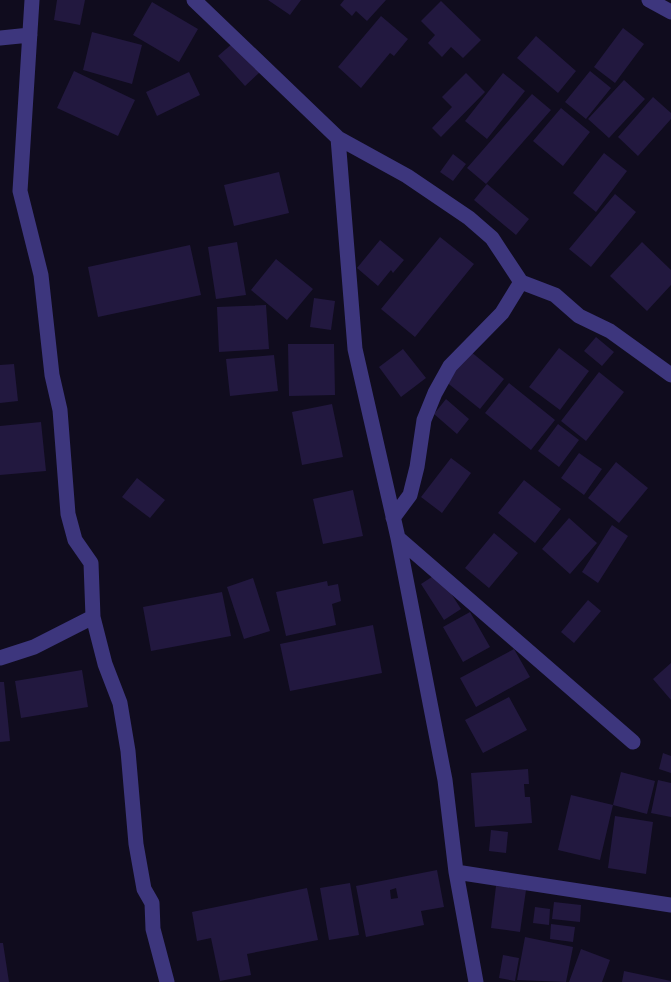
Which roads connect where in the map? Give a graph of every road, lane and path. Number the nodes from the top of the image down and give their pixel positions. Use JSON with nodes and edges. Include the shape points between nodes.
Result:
{"nodes":[{"id":1,"x":32,"y":0,"type":"edge"},
{"id":2,"x":194,"y":0,"type":"edge"},
{"id":3,"x":649,"y":0,"type":"edge"},
{"id":4,"x":671,"y":12,"type":"edge"},
{"id":5,"x":30,"y":35,"type":"junction"},
{"id":6,"x":0,"y":38,"type":"edge"},
{"id":7,"x":338,"y":138,"type":"junction"},
{"id":8,"x":521,"y":282,"type":"junction"},
{"id":9,"x":671,"y":375,"type":"edge"},
{"id":10,"x":393,"y":518,"type":"junction"},
{"id":11,"x":398,"y":538,"type":"junction"},
{"id":12,"x":93,"y":617,"type":"junction"},
{"id":13,"x":0,"y":658,"type":"edge"},
{"id":14,"x":633,"y":742,"type":"dead end"},
{"id":15,"x":456,"y":872,"type":"junction"},
{"id":16,"x":671,"y":904,"type":"edge"},
{"id":17,"x":167,"y":982,"type":"edge"},
{"id":18,"x":476,"y":982,"type":"edge"}],
"edges":[{"from":1,"to":5,"type":"street"},
{"from":2,"to":7,"type":"street"},
{"from":3,"to":4,"type":"street"},
{"from":5,"to":6,"type":"street"},
{"from":5,"to":12,"type":"street","via":[[20,191],[40,276],[60,410],[68,514],[75,540],[91,563]]},
{"from":7,"to":8,"type":"street","via":[[469,218],[492,238]]},
{"from":7,"to":10,"type":"street","via":[[355,349]]},
{"from":8,"to":9,"type":"street","via":[[555,295],[579,316],[610,331]]},
{"from":8,"to":10,"type":"street","via":[[502,313],[450,366],[435,393],[424,420],[410,495]]},
{"from":10,"to":11,"type":"street"},
{"from":11,"to":14,"type":"street"},
{"from":11,"to":15,"type":"street","via":[[445,780]]},
{"from":12,"to":13,"type":"street","via":[[34,647]]},
{"from":12,"to":17,"type":"street","via":[[120,703],[136,844]]},
{"from":15,"to":16,"type":"street"},
{"from":15,"to":18,"type":"street"}]}
